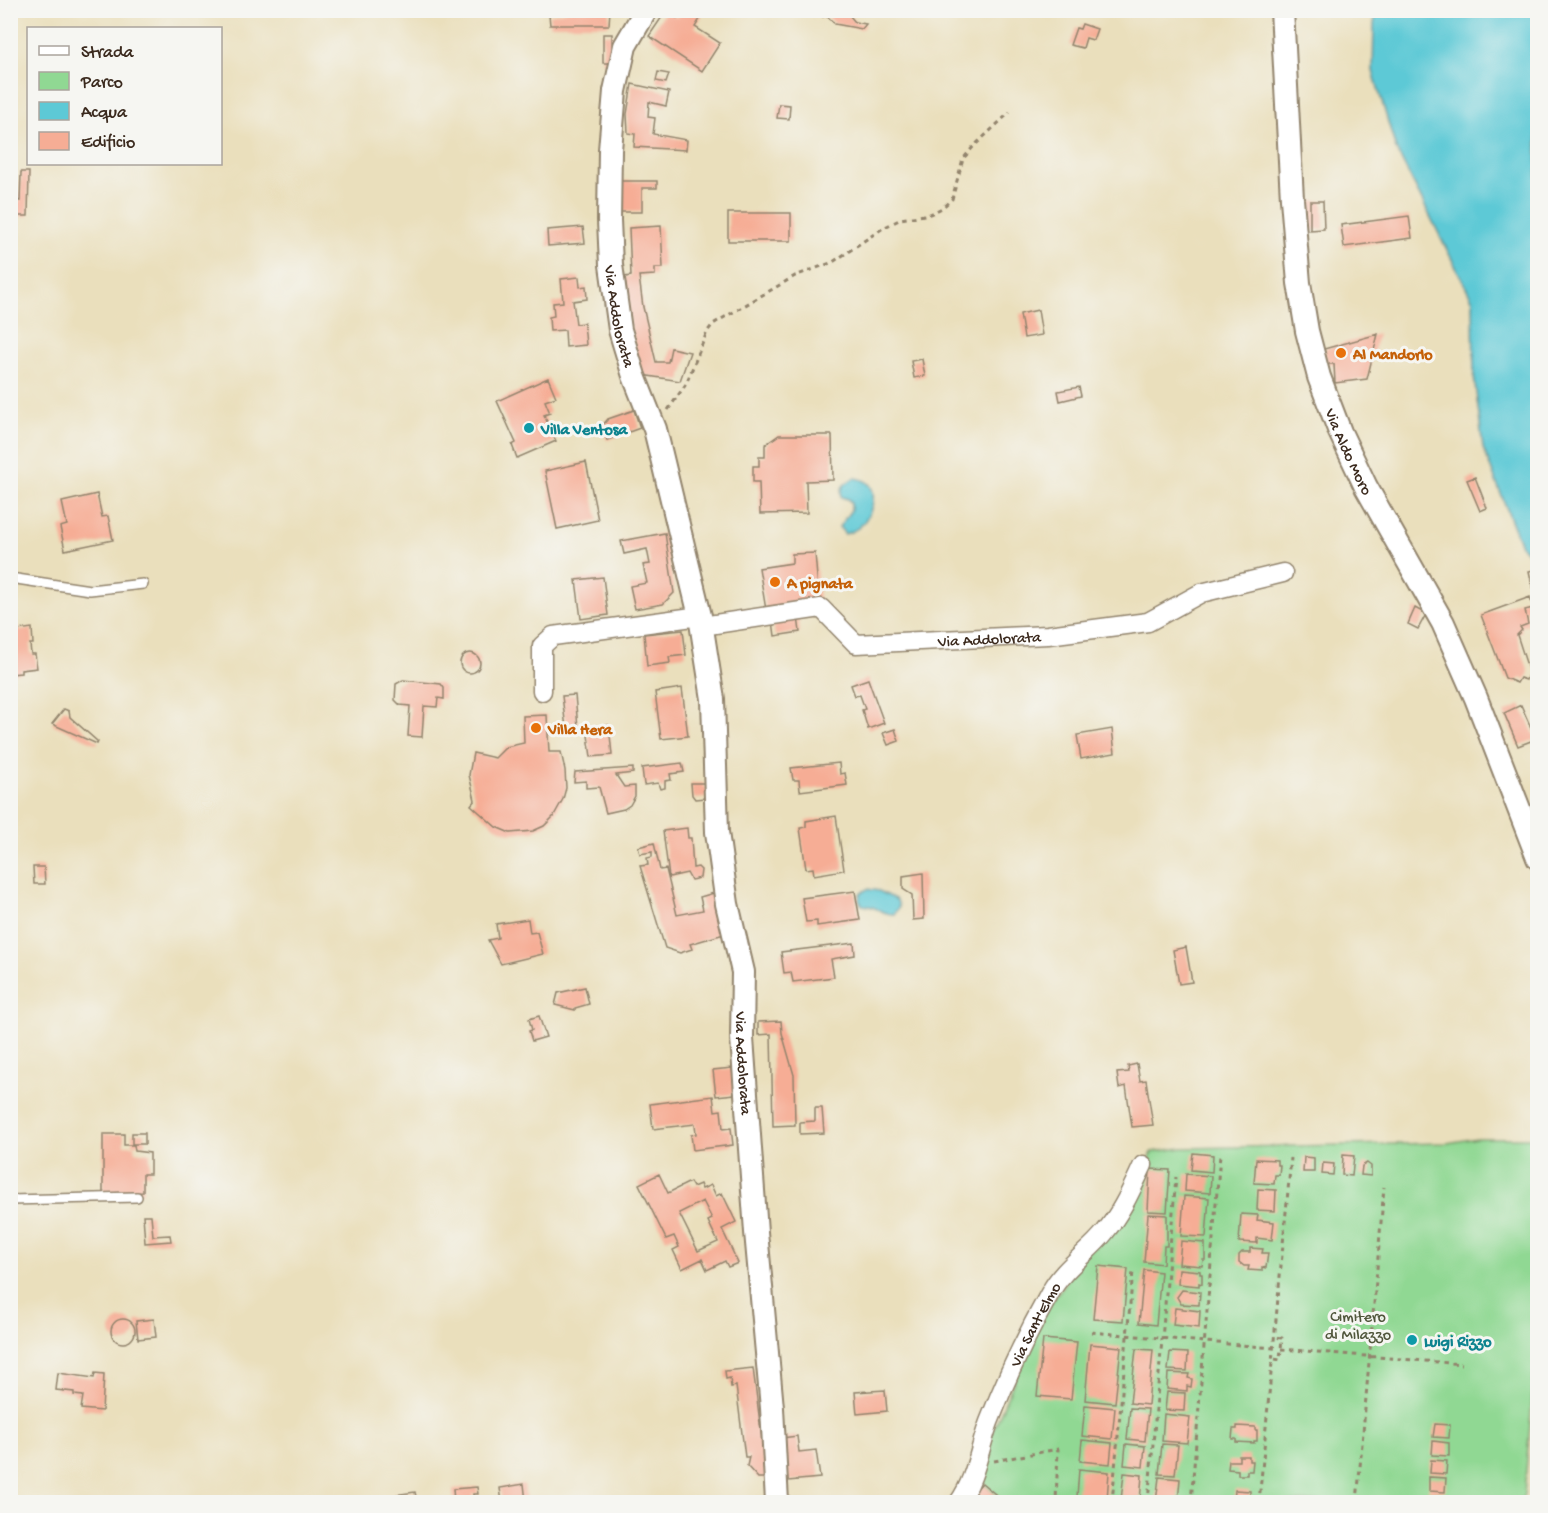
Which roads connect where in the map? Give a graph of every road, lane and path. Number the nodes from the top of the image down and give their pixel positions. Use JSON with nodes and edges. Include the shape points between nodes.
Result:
{"nodes":[{"id":1,"x":1282,"y":10,"type":"edge"},
{"id":2,"x":641,"y":12,"type":"edge"},
{"id":3,"x":1010,"y":112,"type":"dead end"},
{"id":4,"x":656,"y":429,"type":"junction"},
{"id":5,"x":1283,"y":573,"type":"dead end"},
{"id":6,"x":10,"y":578,"type":"edge"},
{"id":7,"x":143,"y":584,"type":"dead end"},
{"id":8,"x":701,"y":621,"type":"junction"},
{"id":9,"x":543,"y":691,"type":"dead end"},
{"id":10,"x":1538,"y":858,"type":"edge"},
{"id":11,"x":1220,"y":1155,"type":"dead end"},
{"id":12,"x":1291,"y":1158,"type":"dead end"},
{"id":13,"x":1143,"y":1165,"type":"dead end"},
{"id":14,"x":1176,"y":1177,"type":"dead end"},
{"id":15,"x":1384,"y":1187,"type":"dead end"},
{"id":16,"x":137,"y":1197,"type":"dead end"},
{"id":17,"x":10,"y":1200,"type":"edge"},
{"id":18,"x":1133,"y":1271,"type":"dead end"},
{"id":19,"x":1091,"y":1332,"type":"dead end"},
{"id":20,"x":1127,"y":1335,"type":"junction"},
{"id":21,"x":1275,"y":1337,"type":"junction"},
{"id":22,"x":1162,"y":1338,"type":"junction"},
{"id":23,"x":1204,"y":1341,"type":"junction"},
{"id":24,"x":1274,"y":1348,"type":"junction"},
{"id":25,"x":1281,"y":1349,"type":"junction"},
{"id":26,"x":1369,"y":1357,"type":"junction"},
{"id":27,"x":1274,"y":1359,"type":"junction"},
{"id":28,"x":1462,"y":1364,"type":"dead end"},
{"id":29,"x":977,"y":1461,"type":"junction"},
{"id":30,"x":777,"y":1503,"type":"edge"},
{"id":31,"x":959,"y":1503,"type":"edge"},
{"id":32,"x":1056,"y":1503,"type":"edge"},
{"id":33,"x":1112,"y":1503,"type":"edge"},
{"id":34,"x":1148,"y":1503,"type":"edge"},
{"id":35,"x":1191,"y":1503,"type":"edge"},
{"id":36,"x":1259,"y":1503,"type":"edge"},
{"id":37,"x":1357,"y":1503,"type":"edge"}],
"edges":[{"from":1,"to":10,"type":"street","name":"Via Aldo Moro","via":[[1299,283],[1319,377],[1365,487],[1443,623]]},
{"from":2,"to":4,"type":"street","name":"Via Addolorata","via":[[625,46],[615,91],[609,220],[620,330]]},
{"from":3,"to":4,"type":"path","via":[[963,159],[952,199],[942,208],[883,228],[833,262],[795,276],[713,324],[686,384]]},
{"from":4,"to":8,"type":"street","name":"Via Addolorata"},
{"from":5,"to":8,"type":"street","name":"Via Addolorata","via":[[1201,593],[1148,622],[1048,635],[856,644],[821,608]]},
{"from":6,"to":7,"type":"lane","via":[[90,591]]},
{"from":8,"to":9,"type":"street","name":"Via Addolorata","via":[[553,636],[542,646]]},
{"from":8,"to":30,"type":"street","name":"Via Addolorata","via":[[712,699],[717,832],[727,904],[743,972],[742,1038]]},
{"from":11,"to":23,"type":"path"},
{"from":12,"to":21,"type":"path"},
{"from":13,"to":29,"type":"street","name":"Via Sant'Elmo","via":[[1115,1219],[1051,1290],[989,1422]]},
{"from":14,"to":22,"type":"path"},
{"from":15,"to":26,"type":"path"},
{"from":16,"to":17,"type":"lane"},
{"from":18,"to":20,"type":"path"},
{"from":19,"to":20,"type":"path"},
{"from":20,"to":22,"type":"path"},
{"from":20,"to":33,"type":"path"},
{"from":21,"to":24,"type":"path"},
{"from":21,"to":25,"type":"path","via":[[1282,1338]]},
{"from":22,"to":23,"type":"path"},
{"from":22,"to":34,"type":"path"},
{"from":23,"to":24,"type":"path"},
{"from":23,"to":35,"type":"path"},
{"from":24,"to":27,"type":"path"},
{"from":25,"to":26,"type":"path"},
{"from":25,"to":27,"type":"path","via":[[1280,1360]]},
{"from":26,"to":28,"type":"path"},
{"from":26,"to":37,"type":"path"},
{"from":27,"to":36,"type":"path"},
{"from":29,"to":31,"type":"street","name":"Via Sant'Elmo","via":[[969,1488]]},
{"from":29,"to":32,"type":"path","via":[[1058,1449]]}]}
